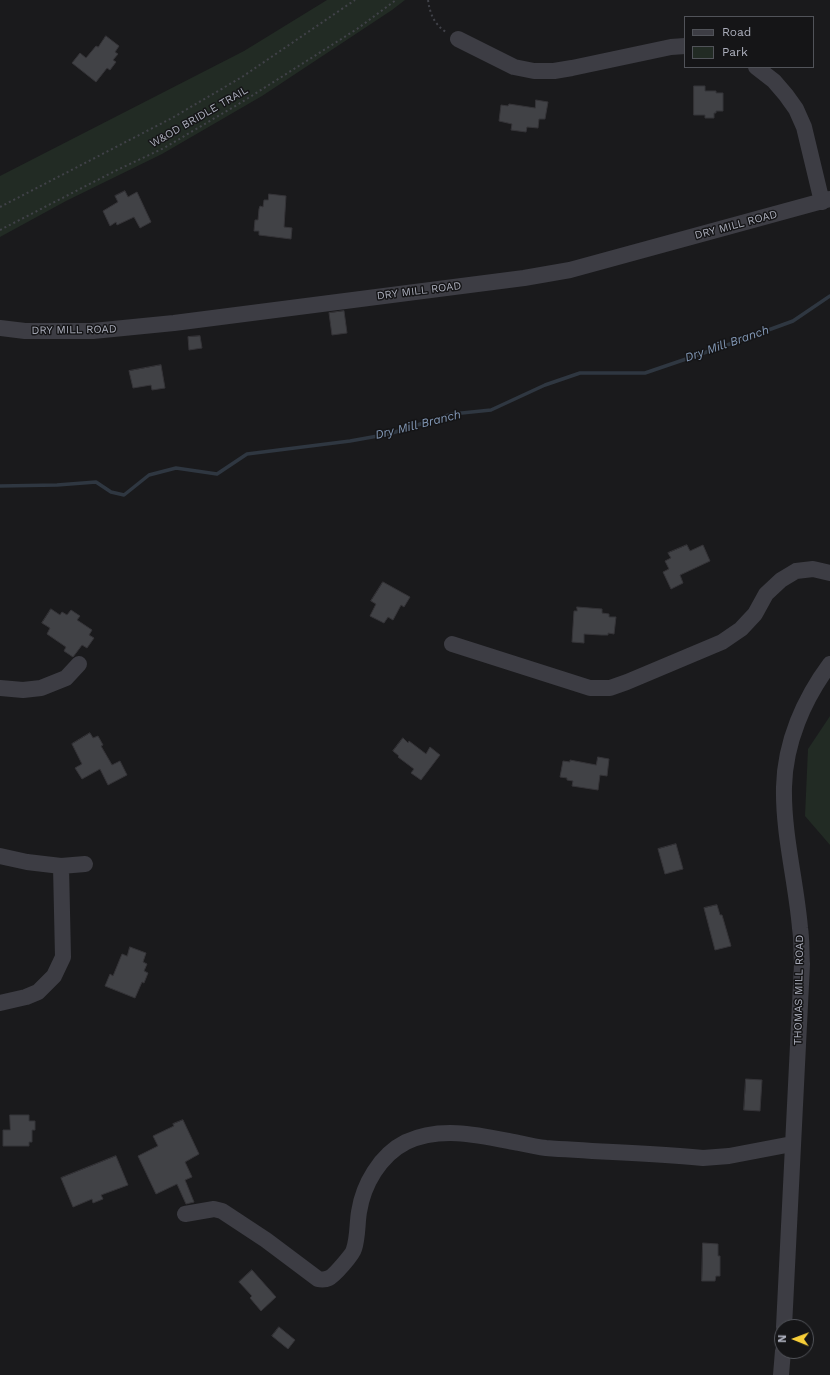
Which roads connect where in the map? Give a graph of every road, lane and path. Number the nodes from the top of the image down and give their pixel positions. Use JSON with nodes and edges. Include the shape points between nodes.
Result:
{"nodes":[{"id":1,"x":355,"y":0,"type":"edge"},
{"id":2,"x":396,"y":0,"type":"edge"},
{"id":3,"x":428,"y":0,"type":"edge"},
{"id":4,"x":458,"y":39,"type":"joint"},
{"id":5,"x":684,"y":46,"type":"edge"},
{"id":6,"x":757,"y":68,"type":"edge"},
{"id":7,"x":826,"y":201,"type":"edge"},
{"id":8,"x":0,"y":207,"type":"edge"},
{"id":9,"x":0,"y":230,"type":"edge"},
{"id":10,"x":0,"y":316,"type":"edge"},
{"id":11,"x":0,"y":328,"type":"edge"},
{"id":12,"x":26,"y":331,"type":"junction"},
{"id":13,"x":830,"y":573,"type":"edge"},
{"id":14,"x":452,"y":644,"type":"dead end"},
{"id":15,"x":79,"y":664,"type":"dead end"},
{"id":16,"x":830,"y":664,"type":"edge"},
{"id":17,"x":0,"y":688,"type":"edge"},
{"id":18,"x":0,"y":856,"type":"edge"},
{"id":19,"x":85,"y":864,"type":"dead end"},
{"id":20,"x":61,"y":866,"type":"junction"},
{"id":21,"x":0,"y":1003,"type":"edge"},
{"id":22,"x":792,"y":1144,"type":"junction"},
{"id":23,"x":185,"y":1214,"type":"dead end"},
{"id":24,"x":784,"y":1319,"type":"edge"},
{"id":25,"x":783,"y":1359,"type":"edge"},
{"id":26,"x":782,"y":1375,"type":"edge"}],
"edges":[{"from":1,"to":8,"type":"path","via":[[242,77],[172,118]]},
{"from":2,"to":9,"type":"path","name":"W&OD BRIDLE TRAIL","via":[[357,29],[164,148]]},
{"from":3,"to":4,"type":"path","via":[[430,14],[441,28]]},
{"from":4,"to":5,"type":"street","via":[[514,67],[534,71],[554,71]]},
{"from":6,"to":7,"type":"street","via":[[774,81],[796,109],[804,127]]},
{"from":7,"to":12,"type":"street","name":"DRY MILL ROAD","via":[[570,270],[174,323],[93,332]]},
{"from":10,"to":12,"type":"street"},
{"from":11,"to":12,"type":"street","name":"DRY MILL ROAD"},
{"from":13,"to":14,"type":"street","via":[[813,569],[796,571],[766,594],[755,614],[741,629],[722,642],[610,688],[590,688]]},
{"from":15,"to":17,"type":"street","via":[[66,678],[41,688]]},
{"from":16,"to":22,"type":"street","name":"THOMAS MILL ROAD","via":[[812,690],[800,715],[787,760],[784,786],[784,810],[800,928],[802,964]]},
{"from":18,"to":20,"type":"street"},
{"from":19,"to":20,"type":"street"},
{"from":20,"to":21,"type":"street","via":[[63,957],[54,976],[38,992]]},
{"from":22,"to":23,"type":"street","via":[[729,1156],[703,1158],[544,1148],[463,1134],[442,1133],[425,1136],[406,1142],[391,1152],[379,1165],[363,1195],[358,1213],[354,1250],[331,1278],[325,1280],[318,1279],[222,1211],[214,1209]]},
{"from":22,"to":24,"type":"street","name":"THOMAS MILL ROAD"},
{"from":25,"to":26,"type":"street"}]}
